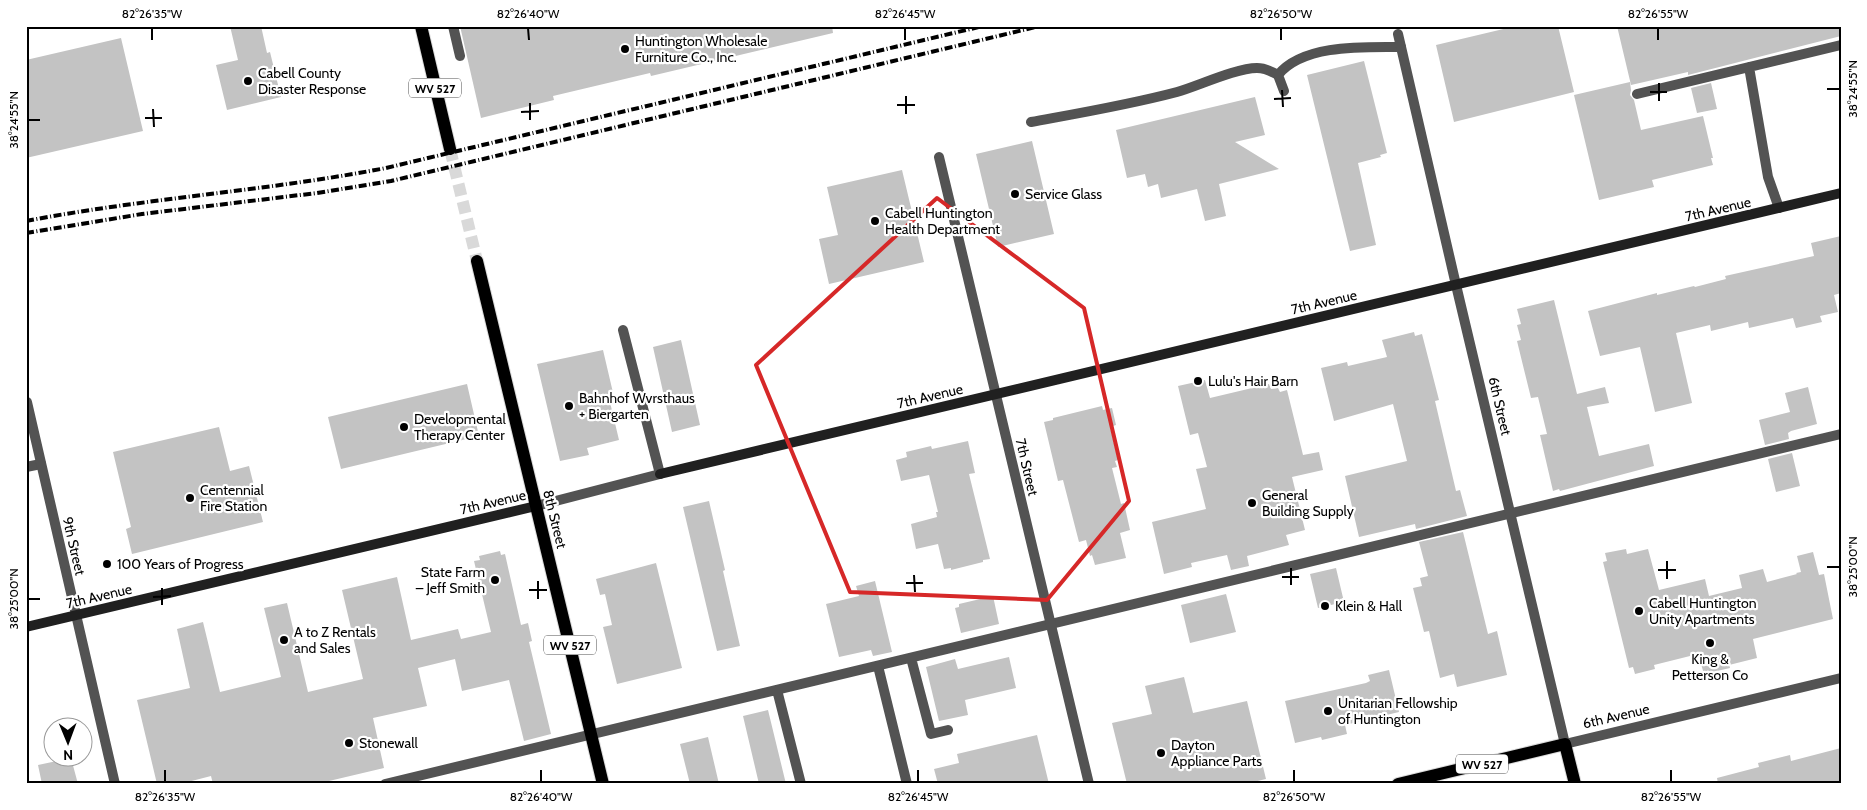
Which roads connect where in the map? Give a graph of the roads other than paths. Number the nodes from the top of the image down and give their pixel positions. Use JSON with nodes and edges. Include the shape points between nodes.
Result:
{"nodes":[{"id":1,"x":421,"y":26,"type":"edge"},
{"id":2,"x":453,"y":26,"type":"edge"},
{"id":3,"x":1398,"y":34,"type":"dead end"},
{"id":4,"x":1841,"y":45,"type":"edge"},
{"id":5,"x":1401,"y":47,"type":"junction"},
{"id":6,"x":460,"y":56,"type":"dead end"},
{"id":7,"x":1749,"y":67,"type":"junction"},
{"id":8,"x":1278,"y":75,"type":"junction"},
{"id":9,"x":1284,"y":91,"type":"dead end"},
{"id":10,"x":1637,"y":94,"type":"dead end"},
{"id":11,"x":1031,"y":122,"type":"dead end"},
{"id":12,"x":450,"y":149,"type":"tunnel mouth"},
{"id":13,"x":939,"y":157,"type":"dead end"},
{"id":14,"x":1841,"y":194,"type":"edge"},
{"id":15,"x":1779,"y":208,"type":"junction"},
{"id":16,"x":477,"y":261,"type":"tunnel mouth"},
{"id":17,"x":1456,"y":285,"type":"junction"},
{"id":18,"x":623,"y":330,"type":"dead end"},
{"id":19,"x":995,"y":395,"type":"junction"},
{"id":20,"x":26,"y":402,"type":"edge"},
{"id":21,"x":1841,"y":434,"type":"edge"},
{"id":22,"x":41,"y":464,"type":"junction"},
{"id":23,"x":26,"y":467,"type":"edge"},
{"id":24,"x":660,"y":474,"type":"junction"},
{"id":25,"x":536,"y":506,"type":"junction"},
{"id":26,"x":1510,"y":514,"type":"junction"},
{"id":27,"x":76,"y":615,"type":"junction"},
{"id":28,"x":1050,"y":625,"type":"junction"},
{"id":29,"x":26,"y":627,"type":"edge"},
{"id":30,"x":911,"y":658,"type":"junction"},
{"id":31,"x":878,"y":666,"type":"junction"},
{"id":32,"x":1841,"y":678,"type":"edge"},
{"id":33,"x":777,"y":690,"type":"junction"},
{"id":34,"x":948,"y":730,"type":"dead end"},
{"id":35,"x":591,"y":735,"type":"junction"},
{"id":36,"x":1565,"y":744,"type":"junction"},
{"id":37,"x":115,"y":784,"type":"edge"},
{"id":38,"x":386,"y":784,"type":"edge"},
{"id":39,"x":603,"y":784,"type":"edge"},
{"id":40,"x":801,"y":784,"type":"edge"},
{"id":41,"x":907,"y":784,"type":"edge"},
{"id":42,"x":1089,"y":784,"type":"edge"},
{"id":43,"x":1398,"y":784,"type":"edge"},
{"id":44,"x":1575,"y":784,"type":"edge"}],
"edges":[{"from":1,"to":12,"type":"main road","number":"WV 527"},
{"from":2,"to":6,"type":"street"},
{"from":3,"to":5,"type":"street","name":"6th Street"},
{"from":4,"to":7,"type":"street"},
{"from":5,"to":8,"type":"street","via":[[1341,49],[1313,54],[1293,61]]},
{"from":5,"to":17,"type":"street","name":"6th Street"},
{"from":7,"to":10,"type":"street"},
{"from":7,"to":15,"type":"street","via":[[1768,177]]},
{"from":8,"to":9,"type":"street"},
{"from":8,"to":11,"type":"street","via":[[1257,68],[1245,70],[1119,106]]},
{"from":13,"to":19,"type":"street","name":"7th Street"},
{"from":14,"to":15,"type":"street","name":"7th Avenue"},
{"from":15,"to":17,"type":"street","name":"7th Avenue"},
{"from":16,"to":25,"type":"main road","name":"8th Street","number":"WV 527"},
{"from":17,"to":19,"type":"street","name":"7th Avenue"},
{"from":17,"to":26,"type":"street","name":"6th Street"},
{"from":18,"to":24,"type":"street"},
{"from":19,"to":24,"type":"street","name":"7th Avenue"},
{"from":19,"to":28,"type":"street","name":"7th Street"},
{"from":20,"to":22,"type":"street","name":"9th Street"},
{"from":21,"to":26,"type":"street"},
{"from":22,"to":23,"type":"street"},
{"from":22,"to":27,"type":"street","name":"9th Street"},
{"from":24,"to":25,"type":"street","name":"7th Avenue"},
{"from":25,"to":27,"type":"street","name":"7th Avenue"},
{"from":25,"to":35,"type":"main road","name":"8th Street","number":"WV 527"},
{"from":26,"to":28,"type":"street"},
{"from":26,"to":36,"type":"street","name":"6th Street"},
{"from":27,"to":29,"type":"street","name":"7th Avenue"},
{"from":27,"to":37,"type":"street","name":"9th Street"},
{"from":28,"to":30,"type":"street"},
{"from":28,"to":42,"type":"street","name":"7th Street"},
{"from":30,"to":31,"type":"street"},
{"from":30,"to":34,"type":"street","via":[[931,734]]},
{"from":31,"to":33,"type":"street"},
{"from":31,"to":41,"type":"street"},
{"from":32,"to":36,"type":"street","name":"6th Avenue"},
{"from":33,"to":35,"type":"street"},
{"from":33,"to":40,"type":"street"},
{"from":35,"to":38,"type":"street"},
{"from":35,"to":39,"type":"main road","name":"8th Street","number":"WV 527"},
{"from":36,"to":43,"type":"main road","name":"6th Avenue","number":"WV 527"},
{"from":36,"to":44,"type":"main road","name":"6th Street"}]}
